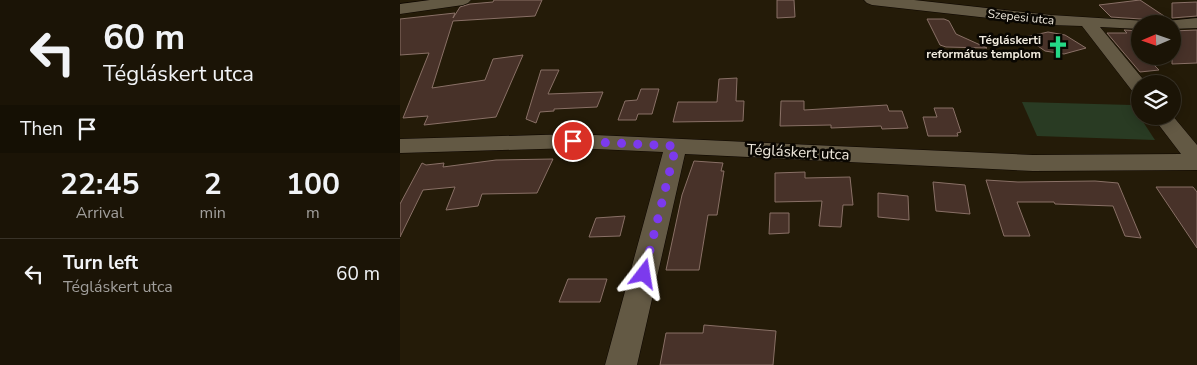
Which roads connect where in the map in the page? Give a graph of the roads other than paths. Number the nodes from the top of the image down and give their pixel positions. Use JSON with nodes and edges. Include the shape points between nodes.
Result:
{"nodes":[{"id":1,"x":463,"y":0,"type":"edge"},
{"id":2,"x":872,"y":0,"type":"edge"},
{"id":3,"x":400,"y":9,"type":"edge"},
{"id":4,"x":1087,"y":22,"type":"junction"},
{"id":5,"x":1197,"y":23,"type":"edge"},
{"id":6,"x":1131,"y":24,"type":"edge"},
{"id":7,"x":1181,"y":24,"type":"edge"},
{"id":8,"x":1131,"y":77,"type":"edge"},
{"id":9,"x":1169,"y":125,"type":"edge"},
{"id":10,"x":400,"y":146,"type":"edge"},
{"id":11,"x":676,"y":146,"type":"junction"},
{"id":12,"x":1197,"y":161,"type":"edge"},
{"id":13,"x":621,"y":365,"type":"edge"}],
"edges":[{"from":1,"to":3,"type":"street"},
{"from":2,"to":4,"type":"street","name":"Szepesi utca"},
{"from":4,"to":6,"type":"street","name":"Szepesi utca"},
{"from":4,"to":8,"type":"street"},
{"from":5,"to":7,"type":"street"},
{"from":9,"to":12,"type":"street"},
{"from":10,"to":11,"type":"street","name":"Tégláskert utca","via":[[573,141]]},
{"from":11,"to":12,"type":"street","name":"Tégláskert utca","via":[[1034,163]]},
{"from":11,"to":13,"type":"street"}]}
